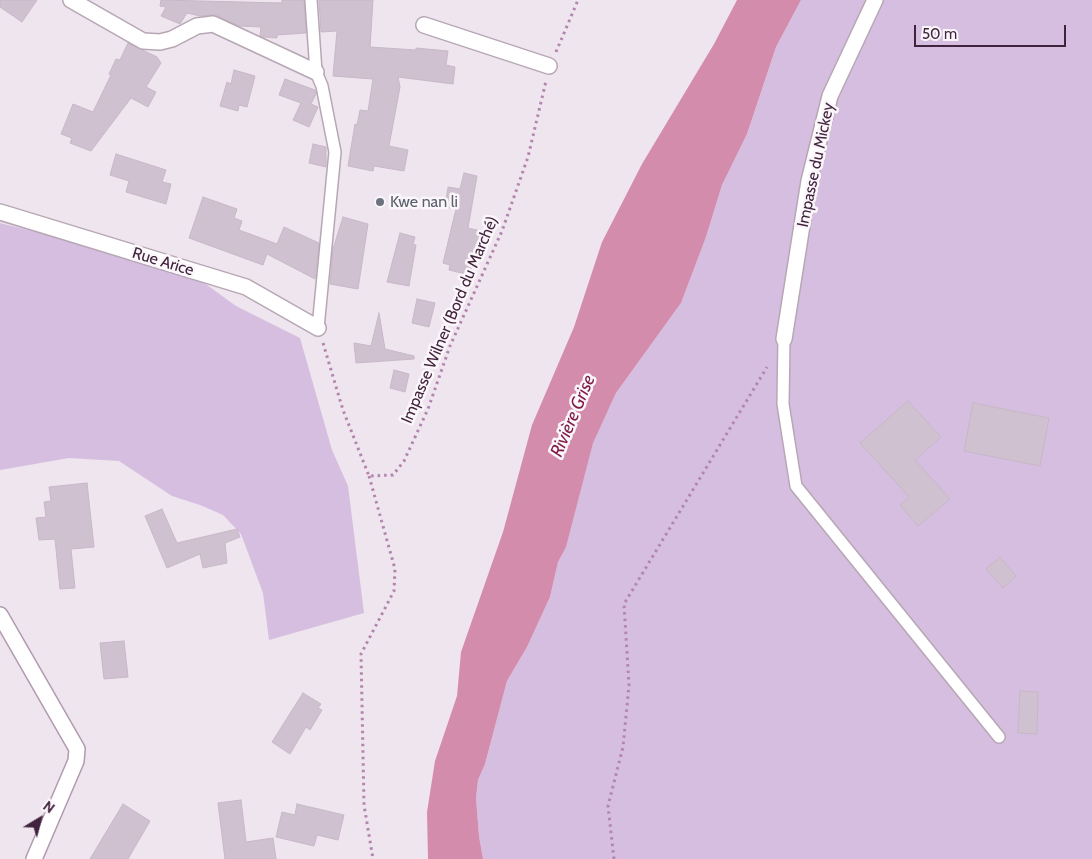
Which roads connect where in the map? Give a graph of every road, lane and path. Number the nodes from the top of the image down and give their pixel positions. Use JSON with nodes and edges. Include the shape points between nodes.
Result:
{"nodes":[{"id":1,"x":71,"y":0,"type":"edge"},
{"id":2,"x":311,"y":0,"type":"edge"},
{"id":3,"x":578,"y":0,"type":"edge"},
{"id":4,"x":875,"y":0,"type":"edge"},
{"id":5,"x":424,"y":25,"type":"dead end"},
{"id":6,"x":550,"y":66,"type":"junction"},
{"id":7,"x":316,"y":72,"type":"junction"},
{"id":8,"x":0,"y":212,"type":"edge"},
{"id":9,"x":318,"y":328,"type":"junction"},
{"id":10,"x":784,"y":338,"type":"joint"},
{"id":11,"x":769,"y":363,"type":"dead end"},
{"id":12,"x":369,"y":476,"type":"junction"},
{"id":13,"x":0,"y":616,"type":"edge"},
{"id":14,"x":999,"y":737,"type":"dead end"},
{"id":15,"x":34,"y":859,"type":"edge"},
{"id":16,"x":373,"y":859,"type":"edge"},
{"id":17,"x":614,"y":859,"type":"edge"}],
"edges":[{"from":1,"to":7,"type":"street","via":[[143,41],[160,42],[198,26],[212,24]]},
{"from":2,"to":7,"type":"lane"},
{"from":3,"to":6,"type":"path","name":"Impasse Wilner (Bord du Marché)"},
{"from":4,"to":10,"type":"street","name":"Impasse du Mickey","via":[[830,96],[809,182]]},
{"from":5,"to":6,"type":"street"},
{"from":6,"to":12,"type":"path","name":"Impasse Wilner (Bord du Marché)","via":[[528,157],[502,231],[450,346],[428,409],[404,461],[393,475]]},
{"from":7,"to":9,"type":"lane","via":[[335,152]]},
{"from":8,"to":9,"type":"street","name":"Rue Arice","via":[[246,288]]},
{"from":9,"to":12,"type":"path","via":[[343,410]]},
{"from":10,"to":14,"type":"lane","via":[[783,404],[796,486]]},
{"from":11,"to":17,"type":"path","via":[[624,604],[629,685],[623,747],[608,806]]},
{"from":12,"to":16,"type":"path","via":[[394,569],[394,591],[361,654],[364,805]]},
{"from":13,"to":15,"type":"street","via":[[77,749],[76,761]]}]}
